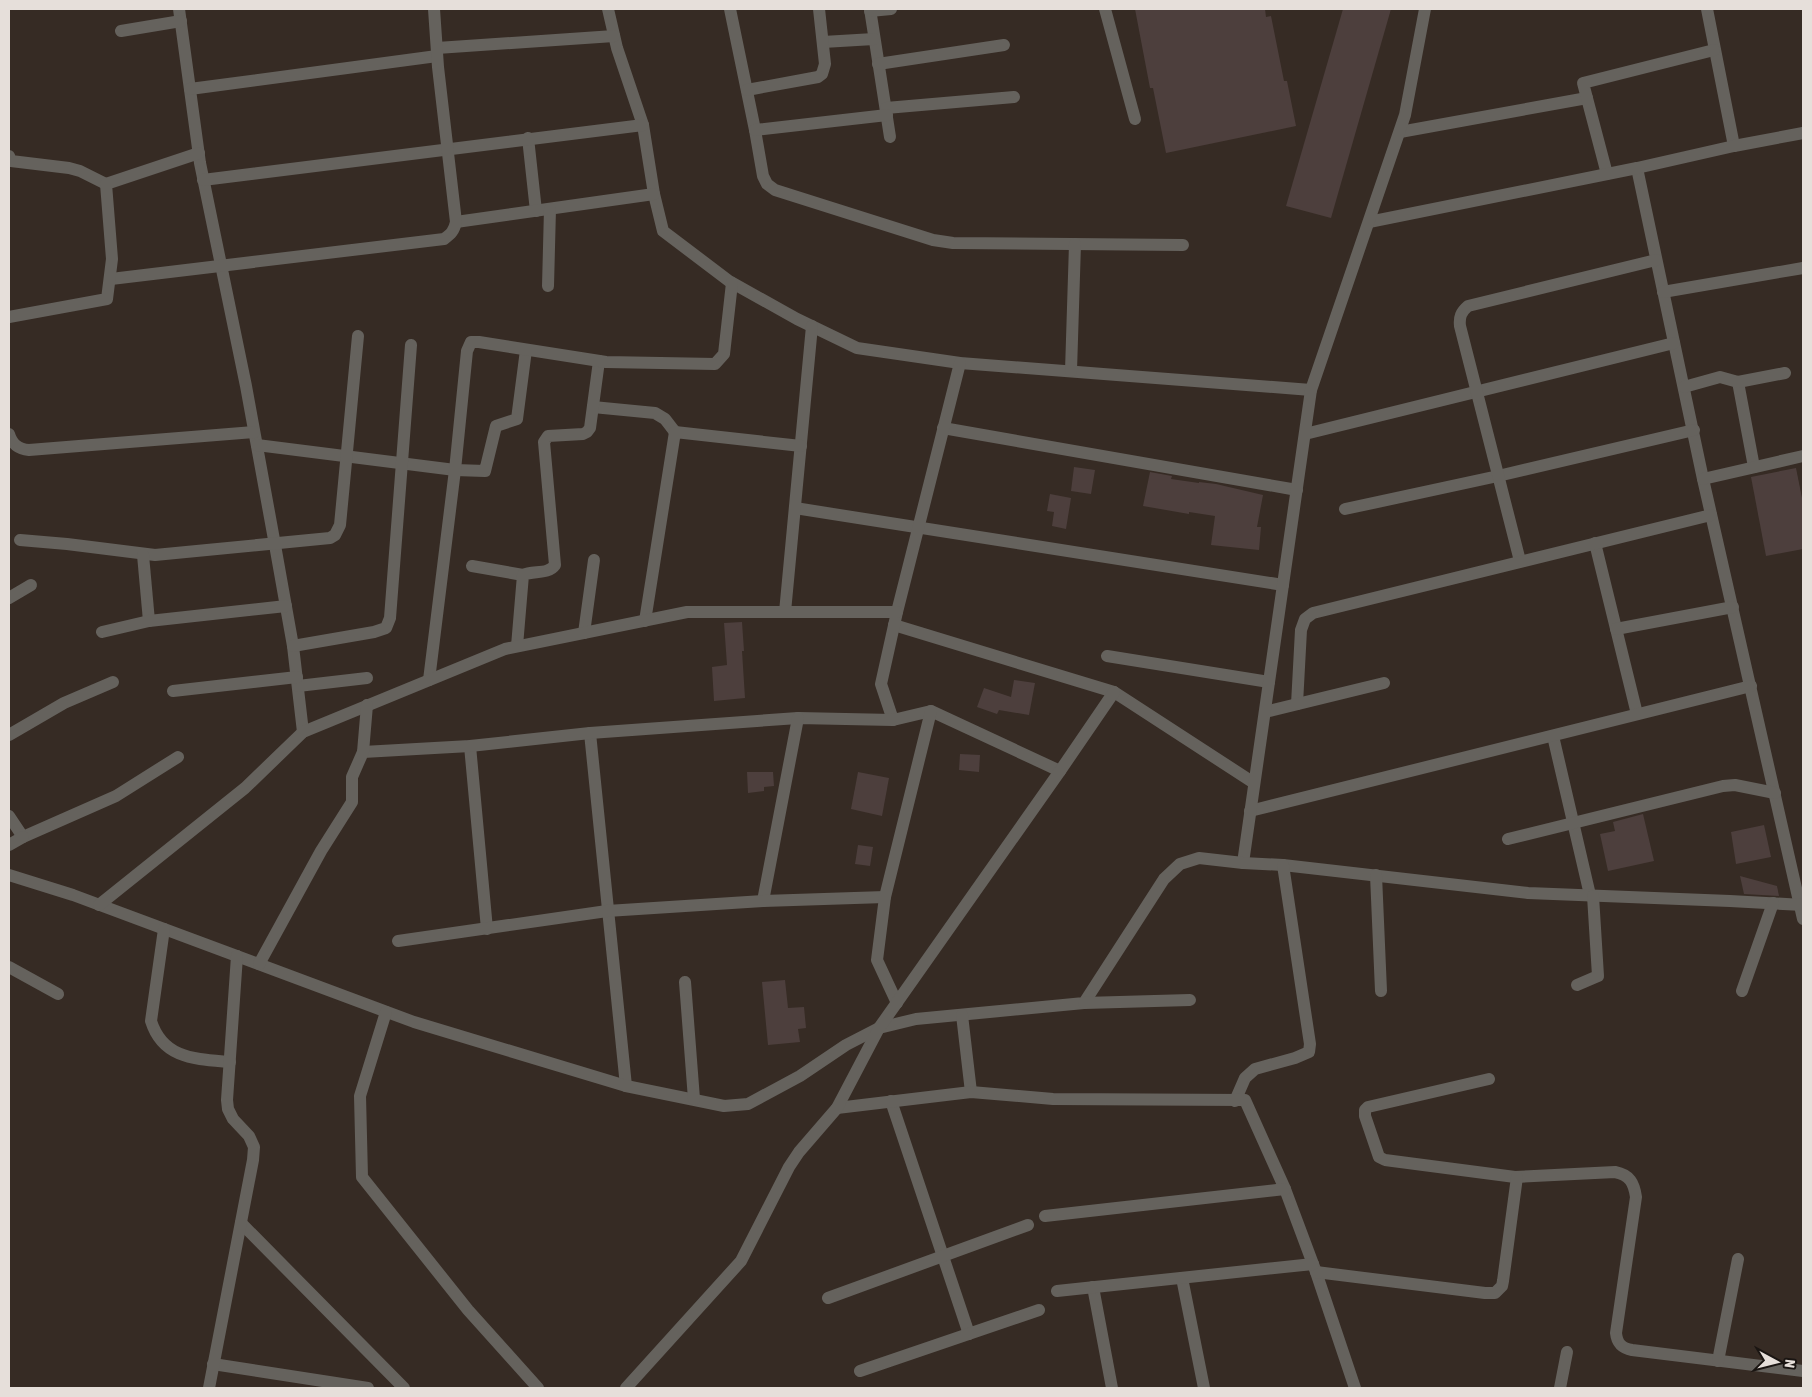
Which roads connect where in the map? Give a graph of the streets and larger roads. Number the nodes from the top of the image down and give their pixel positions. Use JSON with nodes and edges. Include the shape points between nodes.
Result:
{"nodes":[{"id":1,"x":434,"y":9,"type":"edge"},
{"id":2,"x":608,"y":9,"type":"edge"},
{"id":3,"x":730,"y":9,"type":"edge"},
{"id":4,"x":819,"y":9,"type":"edge"},
{"id":5,"x":891,"y":9,"type":"edge"},
{"id":6,"x":1105,"y":9,"type":"edge"},
{"id":7,"x":1425,"y":9,"type":"edge"},
{"id":8,"x":1707,"y":9,"type":"edge"},
{"id":9,"x":870,"y":10,"type":"edge"},
{"id":10,"x":180,"y":15,"type":"edge"},
{"id":11,"x":121,"y":31,"type":"dead end"},
{"id":12,"x":614,"y":36,"type":"junction"},
{"id":13,"x":874,"y":39,"type":"junction"},
{"id":14,"x":823,"y":42,"type":"junction"},
{"id":15,"x":1004,"y":45,"type":"dead end"},
{"id":16,"x":1714,"y":50,"type":"junction"},
{"id":17,"x":437,"y":52,"type":"junction"},
{"id":18,"x":878,"y":64,"type":"junction"},
{"id":19,"x":190,"y":89,"type":"junction"},
{"id":20,"x":747,"y":90,"type":"junction"},
{"id":21,"x":1014,"y":97,"type":"dead end"},
{"id":22,"x":1587,"y":98,"type":"junction"},
{"id":23,"x":886,"y":112,"type":"junction"},
{"id":24,"x":1136,"y":119,"type":"dead end"},
{"id":25,"x":643,"y":125,"type":"junction"},
{"id":26,"x":755,"y":130,"type":"junction"},
{"id":27,"x":1400,"y":132,"type":"junction"},
{"id":28,"x":1803,"y":133,"type":"edge"},
{"id":29,"x":528,"y":138,"type":"junction"},
{"id":30,"x":890,"y":138,"type":"dead end"},
{"id":31,"x":1734,"y":146,"type":"junction"},
{"id":32,"x":448,"y":148,"type":"junction"},
{"id":33,"x":199,"y":153,"type":"junction"},
{"id":34,"x":9,"y":156,"type":"edge"},
{"id":35,"x":1637,"y":168,"type":"junction"},
{"id":36,"x":1607,"y":174,"type":"junction"},
{"id":37,"x":204,"y":180,"type":"junction"},
{"id":38,"x":106,"y":184,"type":"junction"},
{"id":39,"x":654,"y":194,"type":"junction"},
{"id":40,"x":550,"y":209,"type":"junction"},
{"id":41,"x":536,"y":211,"type":"junction"},
{"id":42,"x":456,"y":222,"type":"junction"},
{"id":43,"x":1369,"y":222,"type":"junction"},
{"id":44,"x":1075,"y":244,"type":"junction"},
{"id":45,"x":1183,"y":245,"type":"dead end"},
{"id":46,"x":1656,"y":260,"type":"junction"},
{"id":47,"x":221,"y":265,"type":"junction"},
{"id":48,"x":1803,"y":268,"type":"edge"},
{"id":49,"x":111,"y":279,"type":"junction"},
{"id":50,"x":732,"y":283,"type":"junction"},
{"id":51,"x":548,"y":286,"type":"dead end"},
{"id":52,"x":1663,"y":292,"type":"junction"},
{"id":53,"x":9,"y":317,"type":"edge"},
{"id":54,"x":812,"y":326,"type":"junction"},
{"id":55,"x":358,"y":336,"type":"dead end"},
{"id":56,"x":1674,"y":343,"type":"junction"},
{"id":57,"x":411,"y":345,"type":"dead end"},
{"id":58,"x":526,"y":350,"type":"junction"},
{"id":59,"x":599,"y":361,"type":"junction"},
{"id":60,"x":960,"y":363,"type":"junction"},
{"id":61,"x":1072,"y":371,"type":"junction"},
{"id":62,"x":1785,"y":373,"type":"dead end"},
{"id":63,"x":1738,"y":382,"type":"junction"},
{"id":64,"x":1684,"y":387,"type":"junction"},
{"id":65,"x":1311,"y":390,"type":"junction"},
{"id":66,"x":1476,"y":392,"type":"junction"},
{"id":67,"x":593,"y":407,"type":"junction"},
{"id":68,"x":943,"y":428,"type":"junction"},
{"id":69,"x":1694,"y":430,"type":"junction"},
{"id":70,"x":254,"y":432,"type":"junction"},
{"id":71,"x":675,"y":432,"type":"junction"},
{"id":72,"x":9,"y":434,"type":"edge"},
{"id":73,"x":1305,"y":434,"type":"junction"},
{"id":74,"x":257,"y":445,"type":"junction"},
{"id":75,"x":801,"y":446,"type":"junction"},
{"id":76,"x":346,"y":456,"type":"junction"},
{"id":77,"x":1803,"y":456,"type":"edge"},
{"id":78,"x":401,"y":463,"type":"junction"},
{"id":79,"x":1754,"y":467,"type":"junction"},
{"id":80,"x":455,"y":470,"type":"junction"},
{"id":81,"x":1498,"y":476,"type":"junction"},
{"id":82,"x":1703,"y":479,"type":"junction"},
{"id":83,"x":1297,"y":490,"type":"junction"},
{"id":84,"x":795,"y":508,"type":"junction"},
{"id":85,"x":1345,"y":509,"type":"dead end"},
{"id":86,"x":1711,"y":515,"type":"junction"},
{"id":87,"x":918,"y":526,"type":"junction"},
{"id":88,"x":20,"y":540,"type":"dead end"},
{"id":89,"x":1595,"y":543,"type":"junction"},
{"id":90,"x":275,"y":544,"type":"junction"},
{"id":91,"x":143,"y":554,"type":"junction"},
{"id":92,"x":594,"y":560,"type":"dead end"},
{"id":93,"x":1520,"y":562,"type":"junction"},
{"id":94,"x":472,"y":566,"type":"dead end"},
{"id":95,"x":524,"y":575,"type":"junction"},
{"id":96,"x":31,"y":585,"type":"dead end"},
{"id":97,"x":1283,"y":585,"type":"junction"},
{"id":98,"x":9,"y":598,"type":"edge"},
{"id":99,"x":286,"y":606,"type":"junction"},
{"id":100,"x":1733,"y":607,"type":"junction"},
{"id":101,"x":785,"y":612,"type":"junction"},
{"id":102,"x":897,"y":612,"type":"junction"},
{"id":103,"x":645,"y":620,"type":"junction"},
{"id":104,"x":149,"y":621,"type":"junction"},
{"id":105,"x":894,"y":625,"type":"junction"},
{"id":106,"x":1616,"y":629,"type":"junction"},
{"id":107,"x":102,"y":632,"type":"dead end"},
{"id":108,"x":584,"y":633,"type":"junction"},
{"id":109,"x":293,"y":646,"type":"junction"},
{"id":110,"x":517,"y":646,"type":"junction"},
{"id":111,"x":1107,"y":656,"type":"dead end"},
{"id":112,"x":367,"y":678,"type":"dead end"},
{"id":113,"x":429,"y":680,"type":"junction"},
{"id":114,"x":113,"y":682,"type":"dead end"},
{"id":115,"x":297,"y":682,"type":"junction"},
{"id":116,"x":1269,"y":682,"type":"junction"},
{"id":117,"x":1384,"y":683,"type":"dead end"},
{"id":118,"x":1751,"y":686,"type":"junction"},
{"id":119,"x":173,"y":691,"type":"dead end"},
{"id":120,"x":1114,"y":692,"type":"junction"},
{"id":121,"x":1297,"y":704,"type":"junction"},
{"id":122,"x":367,"y":705,"type":"junction"},
{"id":123,"x":931,"y":712,"type":"junction"},
{"id":124,"x":1265,"y":712,"type":"junction"},
{"id":125,"x":1637,"y":714,"type":"junction"},
{"id":126,"x":798,"y":718,"type":"junction"},
{"id":127,"x":893,"y":720,"type":"junction"},
{"id":128,"x":303,"y":732,"type":"junction"},
{"id":129,"x":590,"y":733,"type":"junction"},
{"id":130,"x":9,"y":734,"type":"edge"},
{"id":131,"x":1553,"y":736,"type":"junction"},
{"id":132,"x":470,"y":746,"type":"junction"},
{"id":133,"x":363,"y":752,"type":"junction"},
{"id":134,"x":178,"y":757,"type":"dead end"},
{"id":135,"x":1060,"y":771,"type":"junction"},
{"id":136,"x":1254,"y":783,"type":"junction"},
{"id":137,"x":1775,"y":793,"type":"junction"},
{"id":138,"x":1250,"y":811,"type":"junction"},
{"id":139,"x":9,"y":816,"type":"edge"},
{"id":140,"x":1573,"y":824,"type":"junction"},
{"id":141,"x":23,"y":837,"type":"junction"},
{"id":142,"x":1508,"y":839,"type":"dead end"},
{"id":143,"x":9,"y":845,"type":"edge"},
{"id":144,"x":1243,"y":863,"type":"junction"},
{"id":145,"x":1283,"y":864,"type":"junction"},
{"id":146,"x":9,"y":875,"type":"edge"},
{"id":147,"x":1376,"y":875,"type":"junction"},
{"id":148,"x":1591,"y":895,"type":"junction"},
{"id":149,"x":885,"y":897,"type":"junction"},
{"id":150,"x":763,"y":901,"type":"junction"},
{"id":151,"x":1773,"y":903,"type":"junction"},
{"id":152,"x":98,"y":904,"type":"junction"},
{"id":153,"x":1802,"y":905,"type":"edge"},
{"id":154,"x":607,"y":912,"type":"junction"},
{"id":155,"x":1803,"y":919,"type":"edge"},
{"id":156,"x":164,"y":929,"type":"junction"},
{"id":157,"x":487,"y":930,"type":"junction"},
{"id":158,"x":398,"y":941,"type":"dead end"},
{"id":159,"x":237,"y":956,"type":"junction"},
{"id":160,"x":259,"y":964,"type":"junction"},
{"id":161,"x":9,"y":967,"type":"edge"},
{"id":162,"x":685,"y":982,"type":"dead end"},
{"id":163,"x":1577,"y":985,"type":"dead end"},
{"id":164,"x":1381,"y":991,"type":"dead end"},
{"id":165,"x":1742,"y":991,"type":"dead end"},
{"id":166,"x":58,"y":994,"type":"dead end"},
{"id":167,"x":1190,"y":1000,"type":"dead end"},
{"id":168,"x":897,"y":1003,"type":"junction"},
{"id":169,"x":1084,"y":1003,"type":"junction"},
{"id":170,"x":386,"y":1012,"type":"junction"},
{"id":171,"x":962,"y":1015,"type":"junction"},
{"id":172,"x":879,"y":1028,"type":"junction"},
{"id":173,"x":230,"y":1062,"type":"junction"},
{"id":174,"x":1489,"y":1078,"type":"dead end"},
{"id":175,"x":626,"y":1086,"type":"junction"},
{"id":176,"x":970,"y":1092,"type":"junction"},
{"id":177,"x":694,"y":1099,"type":"junction"},
{"id":178,"x":891,"y":1101,"type":"junction"},
{"id":179,"x":1235,"y":1101,"type":"junction"},
{"id":180,"x":837,"y":1108,"type":"junction"},
{"id":181,"x":1517,"y":1177,"type":"junction"},
{"id":182,"x":1285,"y":1189,"type":"junction"},
{"id":183,"x":1045,"y":1216,"type":"dead end"},
{"id":184,"x":241,"y":1223,"type":"junction"},
{"id":185,"x":1028,"y":1225,"type":"dead end"},
{"id":186,"x":943,"y":1256,"type":"junction"},
{"id":187,"x":1738,"y":1259,"type":"dead end"},
{"id":188,"x":1314,"y":1268,"type":"junction"},
{"id":189,"x":1182,"y":1278,"type":"junction"},
{"id":190,"x":1092,"y":1287,"type":"junction"},
{"id":191,"x":1057,"y":1291,"type":"dead end"},
{"id":192,"x":828,"y":1298,"type":"dead end"},
{"id":193,"x":1038,"y":1310,"type":"dead end"},
{"id":194,"x":969,"y":1334,"type":"junction"},
{"id":195,"x":1567,"y":1352,"type":"dead end"},
{"id":196,"x":1718,"y":1361,"type":"junction"},
{"id":197,"x":213,"y":1364,"type":"junction"},
{"id":198,"x":860,"y":1371,"type":"dead end"},
{"id":199,"x":1803,"y":1371,"type":"edge"},
{"id":200,"x":293,"y":1383,"type":"edge"},
{"id":201,"x":209,"y":1388,"type":"edge"},
{"id":202,"x":368,"y":1388,"type":"edge"},
{"id":203,"x":404,"y":1388,"type":"edge"},
{"id":204,"x":538,"y":1388,"type":"edge"},
{"id":205,"x":626,"y":1388,"type":"edge"},
{"id":206,"x":1112,"y":1388,"type":"edge"},
{"id":207,"x":1204,"y":1388,"type":"edge"},
{"id":208,"x":1355,"y":1388,"type":"edge"},
{"id":209,"x":1560,"y":1388,"type":"edge"}],
"edges":[{"from":1,"to":17,"type":"street"},
{"from":2,"to":12,"type":"street"},
{"from":3,"to":20,"type":"street"},
{"from":4,"to":14,"type":"street"},
{"from":5,"to":9,"type":"street"},
{"from":6,"to":24,"type":"street"},
{"from":7,"to":27,"type":"street"},
{"from":8,"to":16,"type":"street"},
{"from":9,"to":13,"type":"street"},
{"from":10,"to":11,"type":"street"},
{"from":10,"to":19,"type":"street"},
{"from":12,"to":17,"type":"street"},
{"from":12,"to":25,"type":"street"},
{"from":13,"to":14,"type":"street"},
{"from":13,"to":18,"type":"street"},
{"from":14,"to":20,"type":"street","via":[[825,64],[818,77]]},
{"from":15,"to":18,"type":"street"},
{"from":16,"to":22,"type":"street","via":[[1583,83]]},
{"from":16,"to":31,"type":"street"},
{"from":17,"to":19,"type":"street"},
{"from":17,"to":32,"type":"street"},
{"from":18,"to":23,"type":"street"},
{"from":19,"to":33,"type":"street"},
{"from":20,"to":26,"type":"street"},
{"from":21,"to":23,"type":"street"},
{"from":22,"to":27,"type":"street"},
{"from":22,"to":36,"type":"street"},
{"from":23,"to":26,"type":"street"},
{"from":23,"to":30,"type":"street"},
{"from":25,"to":29,"type":"street"},
{"from":25,"to":39,"type":"street"},
{"from":26,"to":44,"type":"street","via":[[763,176],[775,190],[933,240]]},
{"from":27,"to":43,"type":"street"},
{"from":28,"to":31,"type":"street"},
{"from":29,"to":32,"type":"street"},
{"from":29,"to":41,"type":"street"},
{"from":31,"to":35,"type":"street"},
{"from":32,"to":37,"type":"street"},
{"from":32,"to":42,"type":"street"},
{"from":33,"to":37,"type":"street"},
{"from":33,"to":38,"type":"street"},
{"from":34,"to":38,"type":"street","via":[[11,161],[80,171]]},
{"from":35,"to":36,"type":"street"},
{"from":35,"to":46,"type":"street"},
{"from":36,"to":43,"type":"street"},
{"from":37,"to":47,"type":"street"},
{"from":38,"to":49,"type":"street"},
{"from":39,"to":40,"type":"street"},
{"from":39,"to":50,"type":"street","via":[[663,231]]},
{"from":40,"to":41,"type":"street"},
{"from":40,"to":51,"type":"street"},
{"from":41,"to":42,"type":"street"},
{"from":42,"to":47,"type":"street","via":[[454,230],[444,239]]},
{"from":43,"to":65,"type":"street"},
{"from":44,"to":45,"type":"street"},
{"from":44,"to":61,"type":"street"},
{"from":46,"to":52,"type":"street"},
{"from":46,"to":66,"type":"street","via":[[1468,306],[1462,311],[1460,326]]},
{"from":47,"to":49,"type":"street"},
{"from":47,"to":70,"type":"street"},
{"from":48,"to":52,"type":"street"},
{"from":49,"to":53,"type":"street","via":[[107,299]]},
{"from":50,"to":54,"type":"street"},
{"from":50,"to":59,"type":"street","via":[[724,354],[715,364]]},
{"from":52,"to":56,"type":"street"},
{"from":54,"to":60,"type":"street","via":[[857,348]]},
{"from":54,"to":75,"type":"street"},
{"from":55,"to":76,"type":"street"},
{"from":56,"to":64,"type":"street"},
{"from":56,"to":66,"type":"street"},
{"from":57,"to":78,"type":"street"},
{"from":58,"to":59,"type":"street"},
{"from":58,"to":80,"type":"street","via":[[517,419],[496,426],[485,471]]},
{"from":58,"to":80,"type":"street","via":[[471,342],[467,351]]},
{"from":59,"to":67,"type":"street"},
{"from":60,"to":61,"type":"street"},
{"from":60,"to":68,"type":"street"},
{"from":61,"to":65,"type":"street"},
{"from":62,"to":63,"type":"street"},
{"from":63,"to":64,"type":"street","via":[[1720,377]]},
{"from":63,"to":79,"type":"street"},
{"from":64,"to":69,"type":"street"},
{"from":65,"to":73,"type":"street"},
{"from":66,"to":73,"type":"street"},
{"from":66,"to":81,"type":"street"},
{"from":67,"to":71,"type":"street","via":[[655,413],[665,419]]},
{"from":67,"to":95,"type":"street","via":[[587,432],[548,436],[544,442],[555,565],[549,570]]},
{"from":68,"to":83,"type":"street"},
{"from":68,"to":87,"type":"street"},
{"from":69,"to":81,"type":"street"},
{"from":69,"to":82,"type":"street"},
{"from":70,"to":72,"type":"street","via":[[29,450],[14,445]]},
{"from":70,"to":74,"type":"street"},
{"from":71,"to":75,"type":"street"},
{"from":71,"to":103,"type":"street"},
{"from":73,"to":83,"type":"street"},
{"from":74,"to":76,"type":"street"},
{"from":74,"to":90,"type":"street"},
{"from":75,"to":84,"type":"street"},
{"from":76,"to":78,"type":"street"},
{"from":76,"to":90,"type":"street","via":[[340,525],[335,535]]},
{"from":77,"to":79,"type":"street"},
{"from":78,"to":80,"type":"street"},
{"from":78,"to":109,"type":"street","via":[[390,618],[386,628]]},
{"from":79,"to":82,"type":"street"},
{"from":80,"to":113,"type":"street"},
{"from":81,"to":85,"type":"street"},
{"from":81,"to":93,"type":"street"},
{"from":82,"to":86,"type":"street"},
{"from":83,"to":97,"type":"street"},
{"from":84,"to":87,"type":"street"},
{"from":84,"to":101,"type":"street"},
{"from":86,"to":89,"type":"street"},
{"from":86,"to":100,"type":"street"},
{"from":87,"to":97,"type":"street"},
{"from":87,"to":102,"type":"street"},
{"from":88,"to":91,"type":"street"},
{"from":89,"to":93,"type":"street"},
{"from":89,"to":106,"type":"street"},
{"from":90,"to":91,"type":"street"},
{"from":90,"to":99,"type":"street"},
{"from":91,"to":104,"type":"street"},
{"from":92,"to":108,"type":"street"},
{"from":93,"to":121,"type":"street","via":[[1314,613],[1305,619],[1301,630]]},
{"from":94,"to":95,"type":"street"},
{"from":95,"to":110,"type":"street"},
{"from":96,"to":98,"type":"street"},
{"from":97,"to":116,"type":"street"},
{"from":99,"to":104,"type":"street"},
{"from":99,"to":109,"type":"street"},
{"from":100,"to":106,"type":"street"},
{"from":100,"to":118,"type":"street"},
{"from":101,"to":102,"type":"street"},
{"from":101,"to":103,"type":"street","via":[[687,612]]},
{"from":102,"to":105,"type":"street"},
{"from":103,"to":108,"type":"street"},
{"from":104,"to":107,"type":"street"},
{"from":105,"to":120,"type":"street"},
{"from":105,"to":127,"type":"street","via":[[881,684]]},
{"from":106,"to":125,"type":"street"},
{"from":108,"to":110,"type":"street"},
{"from":109,"to":115,"type":"street"},
{"from":110,"to":113,"type":"street"},
{"from":111,"to":116,"type":"street"},
{"from":112,"to":115,"type":"street"},
{"from":113,"to":122,"type":"street"},
{"from":114,"to":130,"type":"street","via":[[64,703]]},
{"from":115,"to":119,"type":"street"},
{"from":115,"to":128,"type":"street"},
{"from":116,"to":124,"type":"street"},
{"from":117,"to":121,"type":"street"},
{"from":118,"to":125,"type":"street"},
{"from":118,"to":137,"type":"street"},
{"from":120,"to":135,"type":"street"},
{"from":120,"to":136,"type":"street"},
{"from":121,"to":124,"type":"street"},
{"from":122,"to":128,"type":"street"},
{"from":122,"to":133,"type":"street"},
{"from":123,"to":127,"type":"street"},
{"from":123,"to":135,"type":"street"},
{"from":123,"to":149,"type":"street"},
{"from":124,"to":136,"type":"street"},
{"from":125,"to":131,"type":"street"},
{"from":126,"to":127,"type":"street"},
{"from":126,"to":129,"type":"street"},
{"from":126,"to":150,"type":"street"},
{"from":128,"to":152,"type":"street","via":[[245,788]]},
{"from":129,"to":132,"type":"street"},
{"from":129,"to":154,"type":"street"},
{"from":131,"to":138,"type":"street"},
{"from":131,"to":140,"type":"street"},
{"from":132,"to":133,"type":"street"},
{"from":132,"to":157,"type":"street"},
{"from":133,"to":160,"type":"street","via":[[352,777],[352,802]]},
{"from":134,"to":141,"type":"street","via":[[116,796]]},
{"from":135,"to":168,"type":"street"},
{"from":136,"to":138,"type":"street"},
{"from":137,"to":140,"type":"street","via":[[1735,785],[1723,786]]},
{"from":137,"to":153,"type":"street"},
{"from":138,"to":144,"type":"street"},
{"from":139,"to":141,"type":"street"},
{"from":140,"to":142,"type":"street"},
{"from":140,"to":148,"type":"street"},
{"from":141,"to":143,"type":"street"},
{"from":144,"to":145,"type":"street"},
{"from":144,"to":169,"type":"street","via":[[1199,858],[1180,864],[1164,879]]},
{"from":145,"to":147,"type":"street"},
{"from":145,"to":179,"type":"street","via":[[1309,1052],[1255,1069],[1246,1078]]},
{"from":146,"to":152,"type":"street"},
{"from":147,"to":148,"type":"street","via":[[1528,893]]},
{"from":147,"to":164,"type":"street"},
{"from":148,"to":151,"type":"street"},
{"from":148,"to":163,"type":"street","via":[[1598,976]]},
{"from":149,"to":150,"type":"street"},
{"from":149,"to":168,"type":"street","via":[[878,960]]},
{"from":150,"to":154,"type":"street"},
{"from":151,"to":153,"type":"street"},
{"from":151,"to":165,"type":"street"},
{"from":152,"to":156,"type":"street"},
{"from":153,"to":155,"type":"street"},
{"from":154,"to":157,"type":"street"},
{"from":154,"to":175,"type":"street"},
{"from":156,"to":159,"type":"street"},
{"from":156,"to":173,"type":"street","via":[[151,1021],[155,1034],[164,1045],[180,1055],[197,1060]]},
{"from":157,"to":158,"type":"street"},
{"from":159,"to":160,"type":"street"},
{"from":159,"to":173,"type":"street"},
{"from":160,"to":170,"type":"street"},
{"from":161,"to":166,"type":"street"},
{"from":162,"to":177,"type":"street"},
{"from":167,"to":169,"type":"street"},
{"from":168,"to":172,"type":"street"},
{"from":169,"to":171,"type":"street"},
{"from":170,"to":175,"type":"street"},
{"from":170,"to":204,"type":"street","via":[[360,1096],[362,1177],[468,1310]]},
{"from":171,"to":172,"type":"street"},
{"from":171,"to":176,"type":"street"},
{"from":172,"to":177,"type":"street","via":[[748,1104],[724,1106]]},
{"from":172,"to":180,"type":"street"},
{"from":173,"to":184,"type":"street","via":[[228,1109],[254,1147]]},
{"from":174,"to":181,"type":"street","via":[[1368,1107],[1365,1116],[1382,1159]]},
{"from":175,"to":177,"type":"street"},
{"from":176,"to":178,"type":"street"},
{"from":176,"to":179,"type":"street","via":[[1052,1098]]},
{"from":178,"to":180,"type":"street"},
{"from":178,"to":186,"type":"street"},
{"from":179,"to":182,"type":"street","via":[[1245,1100]]},
{"from":180,"to":205,"type":"street","via":[[799,1152],[741,1261]]},
{"from":181,"to":188,"type":"street","via":[[1503,1281],[1495,1292],[1485,1294]]},
{"from":181,"to":196,"type":"street","via":[[1615,1172],[1629,1177],[1636,1197],[1616,1339],[1626,1349]]},
{"from":182,"to":183,"type":"street"},
{"from":182,"to":188,"type":"street"},
{"from":184,"to":197,"type":"street"},
{"from":184,"to":203,"type":"street"},
{"from":185,"to":186,"type":"street"},
{"from":186,"to":192,"type":"street"},
{"from":186,"to":194,"type":"street"},
{"from":187,"to":196,"type":"street"},
{"from":188,"to":189,"type":"street"},
{"from":188,"to":208,"type":"street"},
{"from":189,"to":190,"type":"street"},
{"from":189,"to":207,"type":"street"},
{"from":190,"to":191,"type":"street"},
{"from":190,"to":206,"type":"street"},
{"from":193,"to":194,"type":"street"},
{"from":194,"to":198,"type":"street"},
{"from":195,"to":209,"type":"street"},
{"from":196,"to":199,"type":"street"},
{"from":197,"to":200,"type":"street"},
{"from":197,"to":201,"type":"street"},
{"from":200,"to":202,"type":"street"}]}
